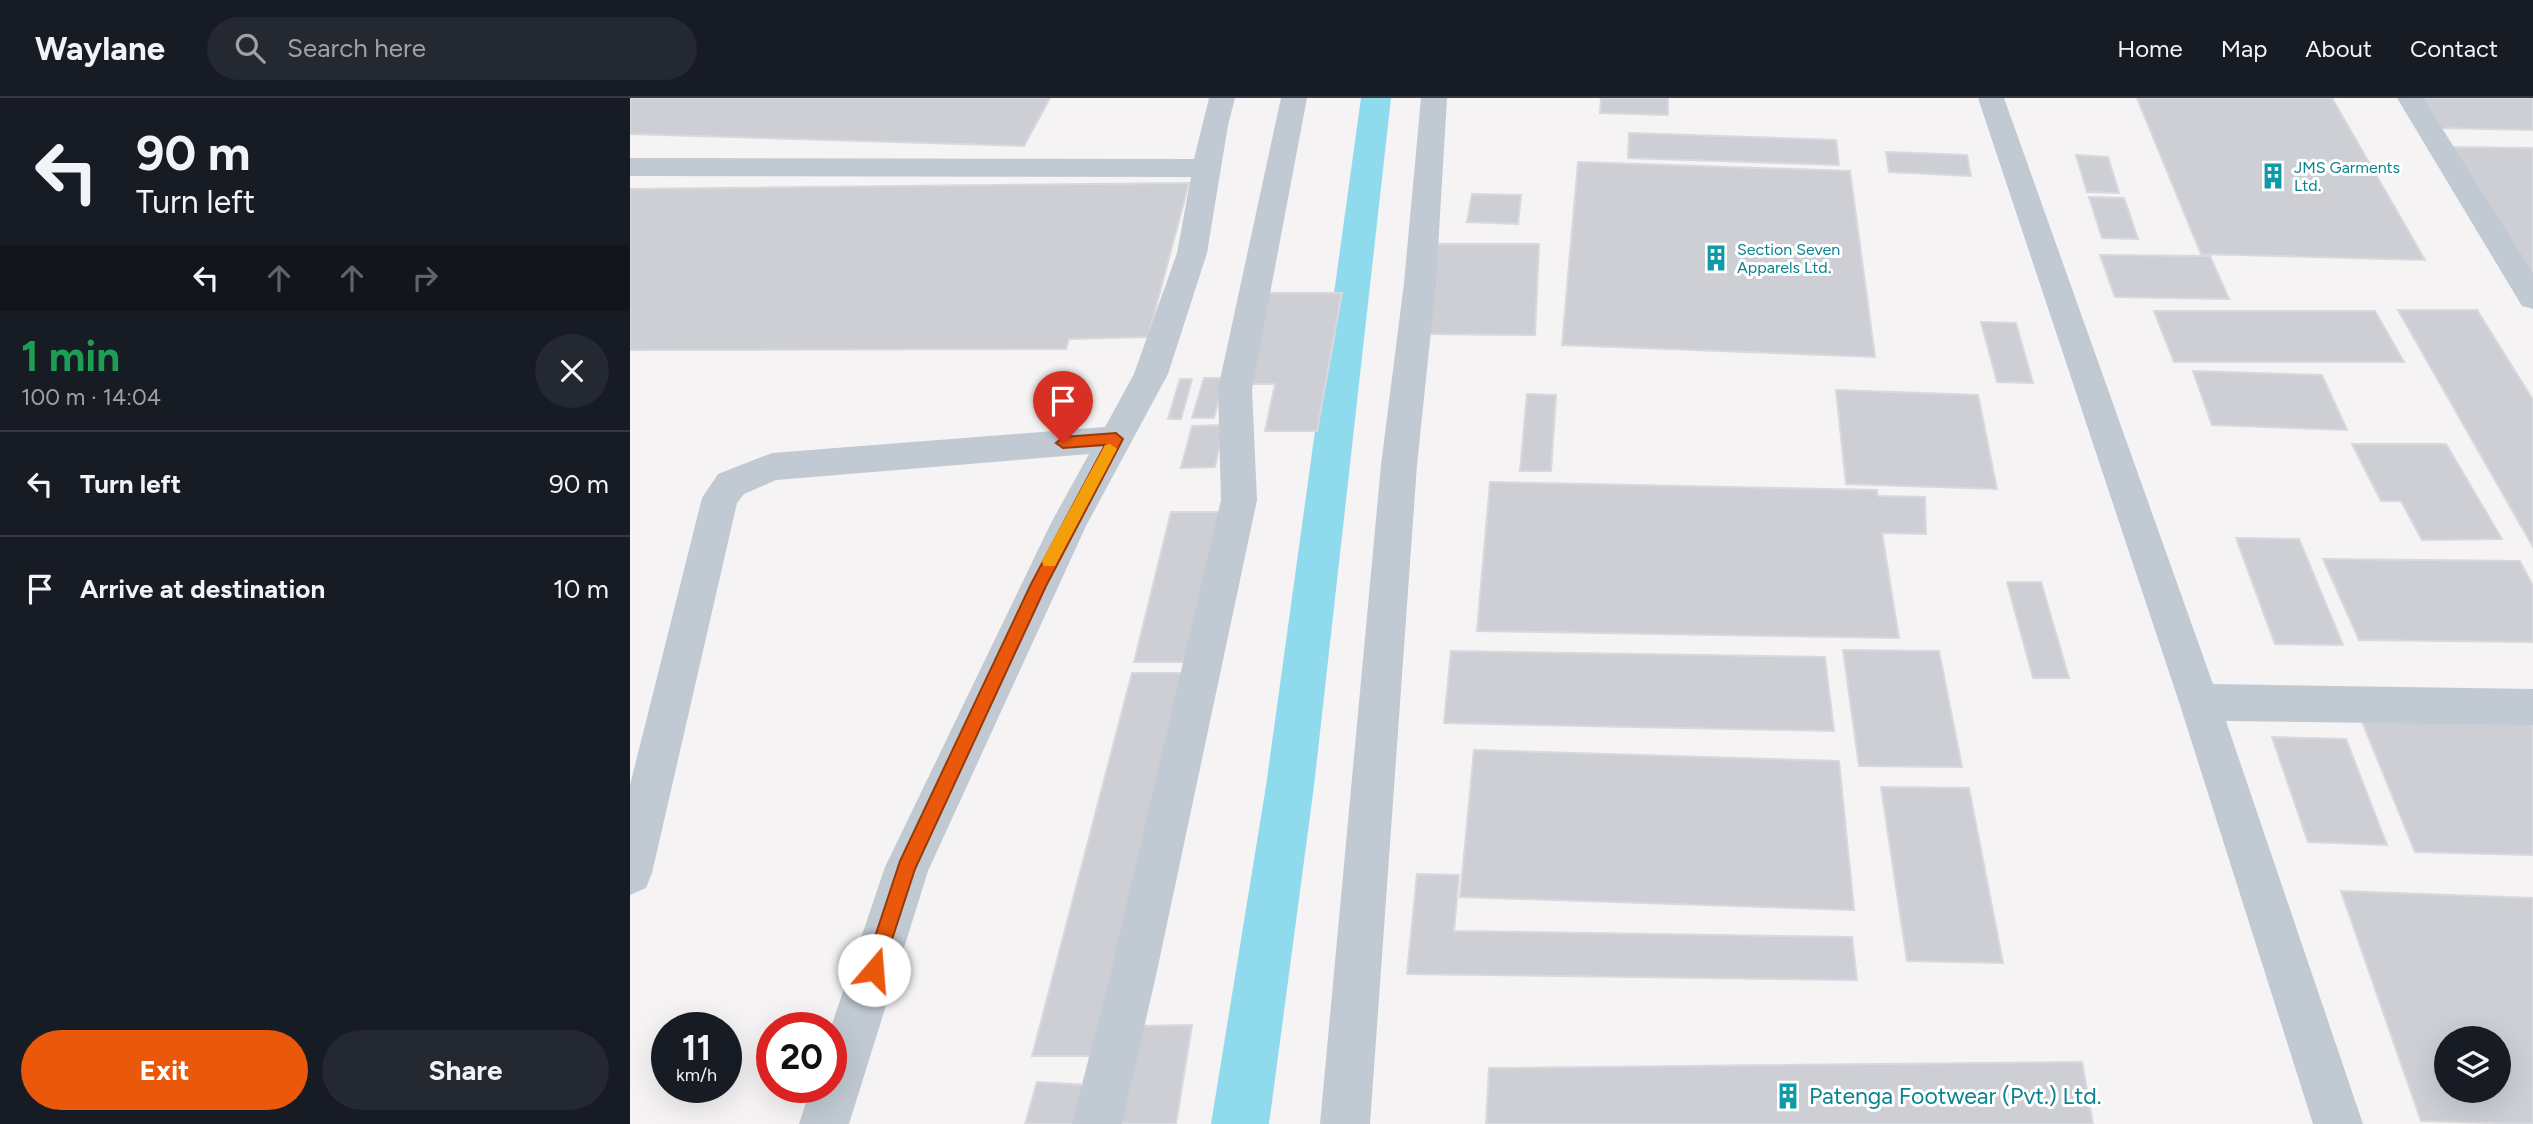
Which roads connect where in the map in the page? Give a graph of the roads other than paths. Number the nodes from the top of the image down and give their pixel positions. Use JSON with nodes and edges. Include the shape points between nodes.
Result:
{"nodes":[{"id":1,"x":1222,"y":98,"type":"edge"},
{"id":2,"x":1294,"y":98,"type":"edge"},
{"id":3,"x":1434,"y":98,"type":"edge"},
{"id":4,"x":1991,"y":98,"type":"edge"},
{"id":5,"x":2410,"y":98,"type":"edge"},
{"id":6,"x":630,"y":167,"type":"edge"},
{"id":7,"x":1207,"y":168,"type":"junction"},
{"id":8,"x":2533,"y":298,"type":"edge"},
{"id":9,"x":1116,"y":439,"type":"junction"},
{"id":10,"x":2199,"y":702,"type":"junction"},
{"id":11,"x":2533,"y":707,"type":"edge"},
{"id":12,"x":630,"y":873,"type":"edge"},
{"id":13,"x":824,"y":1124,"type":"edge"},
{"id":14,"x":1097,"y":1124,"type":"edge"},
{"id":15,"x":1345,"y":1124,"type":"edge"},
{"id":16,"x":2338,"y":1124,"type":"edge"}],
"edges":[{"from":1,"to":7,"type":"street"},
{"from":2,"to":14,"type":"street","via":[[1235,388],[1238,500]]},
{"from":3,"to":15,"type":"street","via":[[1420,283],[1397,479]]},
{"from":4,"to":10,"type":"street"},
{"from":5,"to":8,"type":"street"},
{"from":6,"to":7,"type":"street"},
{"from":7,"to":9,"type":"street","via":[[1192,253],[1151,374]]},
{"from":9,"to":12,"type":"street","via":[[772,467],[731,484],[720,498]]},
{"from":9,"to":13,"type":"street","via":[[1034,593],[906,867]]},
{"from":10,"to":11,"type":"street"},
{"from":10,"to":16,"type":"street"}]}
